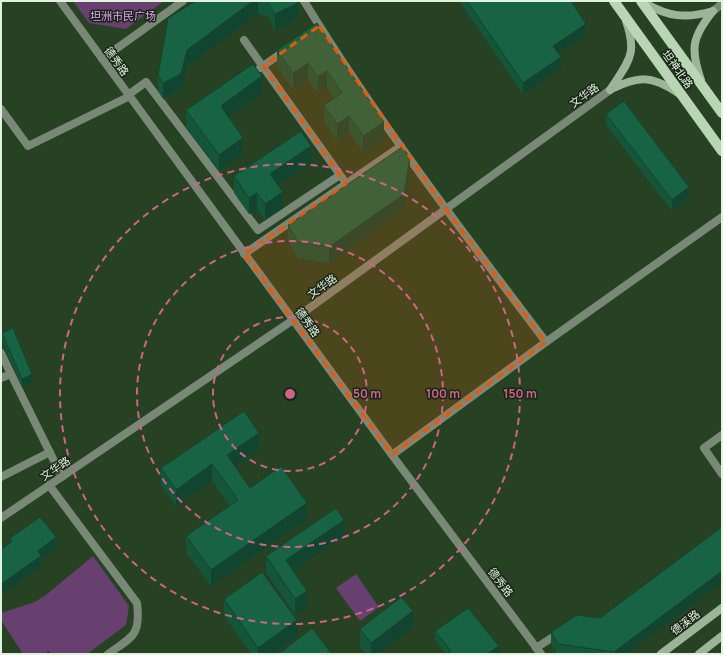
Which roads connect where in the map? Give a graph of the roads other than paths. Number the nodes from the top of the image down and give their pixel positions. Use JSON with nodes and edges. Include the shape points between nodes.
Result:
{"nodes":[{"id":1,"x":60,"y":1,"type":"edge"},
{"id":2,"x":183,"y":1,"type":"edge"},
{"id":3,"x":304,"y":1,"type":"edge"},
{"id":4,"x":614,"y":1,"type":"edge"},
{"id":5,"x":641,"y":1,"type":"edge"},
{"id":6,"x":722,"y":4,"type":"edge"},
{"id":7,"x":713,"y":11,"type":"junction"},
{"id":8,"x":624,"y":15,"type":"junction"},
{"id":9,"x":244,"y":40,"type":"dead end"},
{"id":10,"x":294,"y":44,"type":"edge"},
{"id":11,"x":102,"y":59,"type":"junction"},
{"id":12,"x":259,"y":68,"type":"junction"},
{"id":13,"x":703,"y":87,"type":"junction"},
{"id":14,"x":610,"y":90,"type":"junction"},
{"id":15,"x":682,"y":95,"type":"junction"},
{"id":16,"x":129,"y":96,"type":"junction"},
{"id":17,"x":1,"y":108,"type":"edge"},
{"id":18,"x":722,"y":113,"type":"edge"},
{"id":19,"x":401,"y":146,"type":"junction"},
{"id":20,"x":722,"y":151,"type":"edge"},
{"id":21,"x":340,"y":175,"type":"junction"},
{"id":22,"x":346,"y":184,"type":"junction"},
{"id":23,"x":446,"y":209,"type":"junction"},
{"id":24,"x":722,"y":217,"type":"edge"},
{"id":25,"x":244,"y":254,"type":"junction"},
{"id":26,"x":293,"y":320,"type":"junction"},
{"id":27,"x":546,"y":342,"type":"junction"},
{"id":28,"x":1,"y":353,"type":"edge"},
{"id":29,"x":11,"y":374,"type":"junction"},
{"id":30,"x":1,"y":378,"type":"edge"},
{"id":31,"x":722,"y":435,"type":"edge"},
{"id":32,"x":50,"y":452,"type":"junction"},
{"id":33,"x":392,"y":455,"type":"junction"},
{"id":34,"x":722,"y":474,"type":"edge"},
{"id":35,"x":1,"y":477,"type":"edge"},
{"id":36,"x":62,"y":477,"type":"junction"},
{"id":37,"x":49,"y":485,"type":"junction"},
{"id":38,"x":1,"y":518,"type":"edge"},
{"id":39,"x":722,"y":608,"type":"edge"},
{"id":40,"x":568,"y":628,"type":"edge"},
{"id":41,"x":722,"y":636,"type":"edge"},
{"id":42,"x":539,"y":651,"type":"edge"},
{"id":43,"x":108,"y":654,"type":"edge"},
{"id":44,"x":661,"y":654,"type":"edge"},
{"id":45,"x":699,"y":654,"type":"edge"}],
"edges":[{"from":1,"to":11,"type":"street","name":"德秀路"},
{"from":2,"to":11,"type":"street"},
{"from":3,"to":19,"type":"street","via":[[316,28]]},
{"from":4,"to":8,"type":"main road","name":"坦神北路"},
{"from":5,"to":7,"type":"main road","via":[[654,8],[683,16],[697,16]]},
{"from":5,"to":13,"type":"main road","name":"坦神北路"},
{"from":6,"to":7,"type":"street"},
{"from":7,"to":13,"type":"main road","via":[[696,35],[694,47],[696,68]]},
{"from":8,"to":14,"type":"main road","via":[[629,30],[631,56]]},
{"from":8,"to":15,"type":"main road","name":"坦神北路"},
{"from":9,"to":12,"type":"street"},
{"from":10,"to":12,"type":"street"},
{"from":11,"to":16,"type":"street","name":"德秀路"},
{"from":12,"to":21,"type":"street"},
{"from":13,"to":18,"type":"main road","name":"坦神北路"},
{"from":14,"to":15,"type":"main road","via":[[632,80],[651,79]]},
{"from":14,"to":23,"type":"street","name":"文华路"},
{"from":15,"to":20,"type":"main road","name":"坦神北路"},
{"from":16,"to":17,"type":"street","via":[[28,146]]},
{"from":16,"to":21,"type":"street","via":[[146,82],[182,123],[258,230]]},
{"from":16,"to":25,"type":"street","name":"德秀路"},
{"from":19,"to":22,"type":"street"},
{"from":19,"to":23,"type":"street"},
{"from":21,"to":22,"type":"street"},
{"from":22,"to":25,"type":"street"},
{"from":23,"to":26,"type":"street","name":"文华路"},
{"from":23,"to":27,"type":"street"},
{"from":24,"to":27,"type":"street"},
{"from":25,"to":26,"type":"street","name":"德秀路"},
{"from":26,"to":33,"type":"street","name":"德秀路"},
{"from":26,"to":36,"type":"street","name":"文华路"},
{"from":27,"to":33,"type":"street"},
{"from":28,"to":29,"type":"street"},
{"from":29,"to":30,"type":"street"},
{"from":29,"to":32,"type":"street"},
{"from":31,"to":34,"type":"street","via":[[704,448]]},
{"from":32,"to":35,"type":"street"},
{"from":32,"to":36,"type":"street"},
{"from":33,"to":42,"type":"street","name":"德秀路"},
{"from":36,"to":37,"type":"street","name":"文华路"},
{"from":37,"to":38,"type":"street","name":"文华路"},
{"from":37,"to":43,"type":"street","via":[[136,603],[138,621],[132,638]]},
{"from":39,"to":44,"type":"main road","name":"德溪路"},
{"from":40,"to":42,"type":"street"},
{"from":41,"to":45,"type":"main road"}]}
